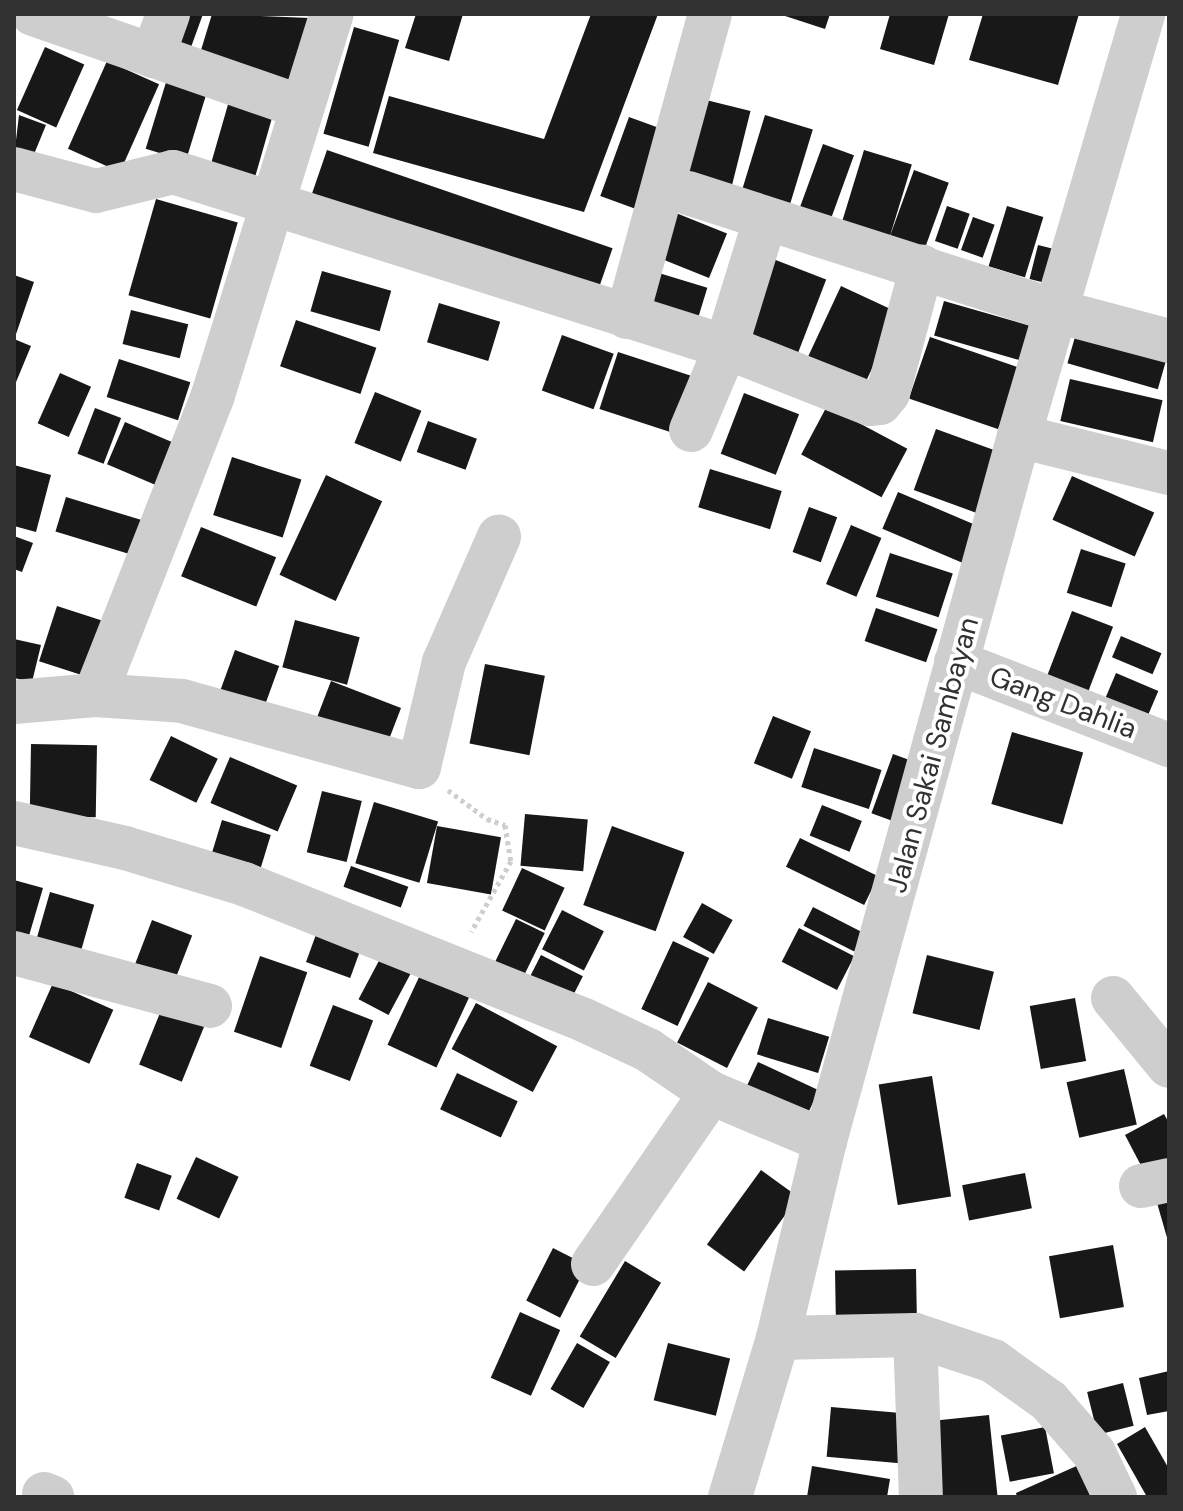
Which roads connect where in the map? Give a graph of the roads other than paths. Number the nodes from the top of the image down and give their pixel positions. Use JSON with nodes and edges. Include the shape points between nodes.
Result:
{"nodes":[{"id":1,"x":33,"y":14,"type":"edge"},
{"id":2,"x":168,"y":14,"type":"edge"},
{"id":3,"x":332,"y":14,"type":"edge"},
{"id":4,"x":710,"y":14,"type":"edge"},
{"id":5,"x":1143,"y":14,"type":"edge"},
{"id":6,"x":153,"y":56,"type":"junction"},
{"id":7,"x":302,"y":107,"type":"junction"},
{"id":8,"x":14,"y":169,"type":"edge"},
{"id":9,"x":688,"y":193,"type":"dead end"},
{"id":10,"x":275,"y":205,"type":"junction"},
{"id":11,"x":765,"y":220,"type":"junction"},
{"id":12,"x":922,"y":266,"type":"junction"},
{"id":13,"x":1056,"y":311,"type":"junction"},
{"id":14,"x":627,"y":317,"type":"junction"},
{"id":15,"x":1169,"y":341,"type":"edge"},
{"id":16,"x":726,"y":347,"type":"junction"},
{"id":17,"x":691,"y":430,"type":"dead end"},
{"id":18,"x":1019,"y":436,"type":"junction"},
{"id":19,"x":1169,"y":473,"type":"edge"},
{"id":20,"x":499,"y":537,"type":"dead end"},
{"id":21,"x":956,"y":662,"type":"junction"},
{"id":22,"x":95,"y":695,"type":"junction"},
{"id":23,"x":14,"y":702,"type":"edge"},
{"id":24,"x":1169,"y":745,"type":"edge"},
{"id":25,"x":14,"y":823,"type":"edge"},
{"id":26,"x":14,"y":953,"type":"edge"},
{"id":27,"x":1113,"y":998,"type":"dead end"},
{"id":28,"x":210,"y":1006,"type":"dead end"},
{"id":29,"x":1169,"y":1066,"type":"edge"},
{"id":30,"x":711,"y":1093,"type":"junction"},
{"id":31,"x":825,"y":1141,"type":"junction"},
{"id":32,"x":593,"y":1264,"type":"dead end"},
{"id":33,"x":915,"y":1335,"type":"junction"},
{"id":34,"x":778,"y":1338,"type":"junction"},
{"id":35,"x":730,"y":1497,"type":"edge"},
{"id":36,"x":921,"y":1497,"type":"edge"},
{"id":37,"x":1115,"y":1497,"type":"edge"}],
"edges":[{"from":1,"to":6,"type":"street"},
{"from":2,"to":6,"type":"street"},
{"from":3,"to":7,"type":"street"},
{"from":4,"to":14,"type":"street"},
{"from":5,"to":13,"type":"street","name":"Jalan Sakai Sambayan"},
{"from":6,"to":7,"type":"street"},
{"from":7,"to":10,"type":"street"},
{"from":8,"to":10,"type":"street","via":[[96,191],[173,172]]},
{"from":9,"to":11,"type":"street"},
{"from":10,"to":14,"type":"street"},
{"from":10,"to":22,"type":"street","via":[[213,395]]},
{"from":11,"to":12,"type":"street"},
{"from":11,"to":16,"type":"street"},
{"from":12,"to":13,"type":"street"},
{"from":12,"to":16,"type":"street","via":[[888,393],[880,403],[870,404]]},
{"from":13,"to":15,"type":"street"},
{"from":13,"to":18,"type":"street","name":"Jalan Sakai Sambayan"},
{"from":14,"to":16,"type":"street"},
{"from":16,"to":17,"type":"street"},
{"from":18,"to":19,"type":"street"},
{"from":18,"to":21,"type":"street","name":"Jalan Sakai Sambayan"},
{"from":20,"to":22,"type":"street","via":[[444,662],[419,767],[182,701]]},
{"from":21,"to":24,"type":"street","name":"Gang Dahlia"},
{"from":21,"to":31,"type":"street","name":"Jalan Sakai Sambayan"},
{"from":22,"to":23,"type":"street"},
{"from":25,"to":30,"type":"street","via":[[125,848],[244,884],[610,1032]]},
{"from":26,"to":28,"type":"street"},
{"from":27,"to":29,"type":"street"},
{"from":30,"to":31,"type":"street"},
{"from":30,"to":32,"type":"street"},
{"from":31,"to":34,"type":"street","name":"Jalan Sakai Sambayan"},
{"from":33,"to":34,"type":"street"},
{"from":33,"to":36,"type":"street"},
{"from":33,"to":37,"type":"street","via":[[993,1361],[1032,1385],[1094,1453]]},
{"from":34,"to":35,"type":"street","name":"Jalan Sakai Sambayan"}]}
